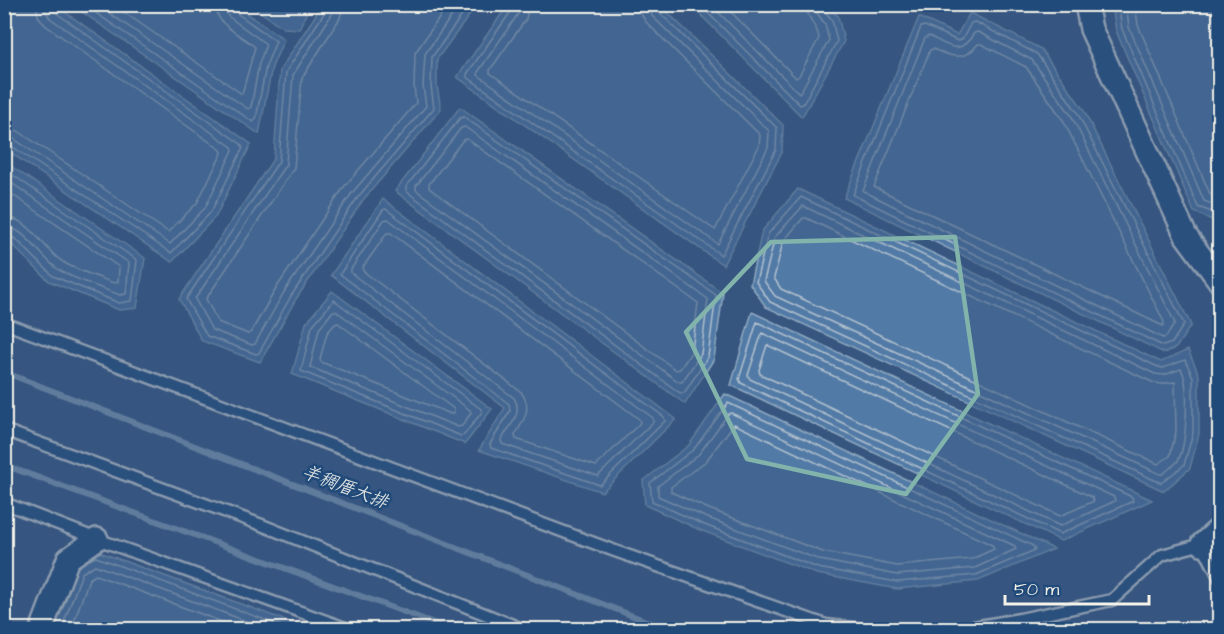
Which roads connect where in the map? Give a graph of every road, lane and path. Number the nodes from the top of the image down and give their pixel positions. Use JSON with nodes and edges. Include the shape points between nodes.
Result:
{"nodes":[{"id":1,"x":1086,"y":4,"type":"edge"},
{"id":2,"x":1220,"y":282,"type":"edge"},
{"id":3,"x":4,"y":323,"type":"edge"},
{"id":4,"x":4,"y":430,"type":"edge"},
{"id":5,"x":4,"y":503,"type":"edge"},
{"id":6,"x":1220,"y":528,"type":"edge"},
{"id":7,"x":97,"y":539,"type":"junction"},
{"id":8,"x":1202,"y":544,"type":"junction"},
{"id":9,"x":1220,"y":579,"type":"edge"},
{"id":10,"x":1022,"y":624,"type":"edge"},
{"id":11,"x":41,"y":630,"type":"edge"},
{"id":12,"x":351,"y":630,"type":"edge"},
{"id":13,"x":525,"y":630,"type":"edge"},
{"id":14,"x":871,"y":630,"type":"edge"},
{"id":15,"x":956,"y":630,"type":"edge"}],
"edges":[{"from":1,"to":2,"type":"street","via":[[1091,29],[1186,236]]},
{"from":3,"to":14,"type":"lane","via":[[615,551],[826,625]]},
{"from":4,"to":13,"type":"lane","via":[[259,524]]},
{"from":5,"to":7,"type":"lane"},
{"from":6,"to":8,"type":"street"},
{"from":7,"to":11,"type":"street","via":[[68,559]]},
{"from":7,"to":12,"type":"lane"},
{"from":8,"to":9,"type":"lane"},
{"from":8,"to":10,"type":"lane","via":[[1162,555],[1112,600]]},
{"from":10,"to":15,"type":"lane"}]}
